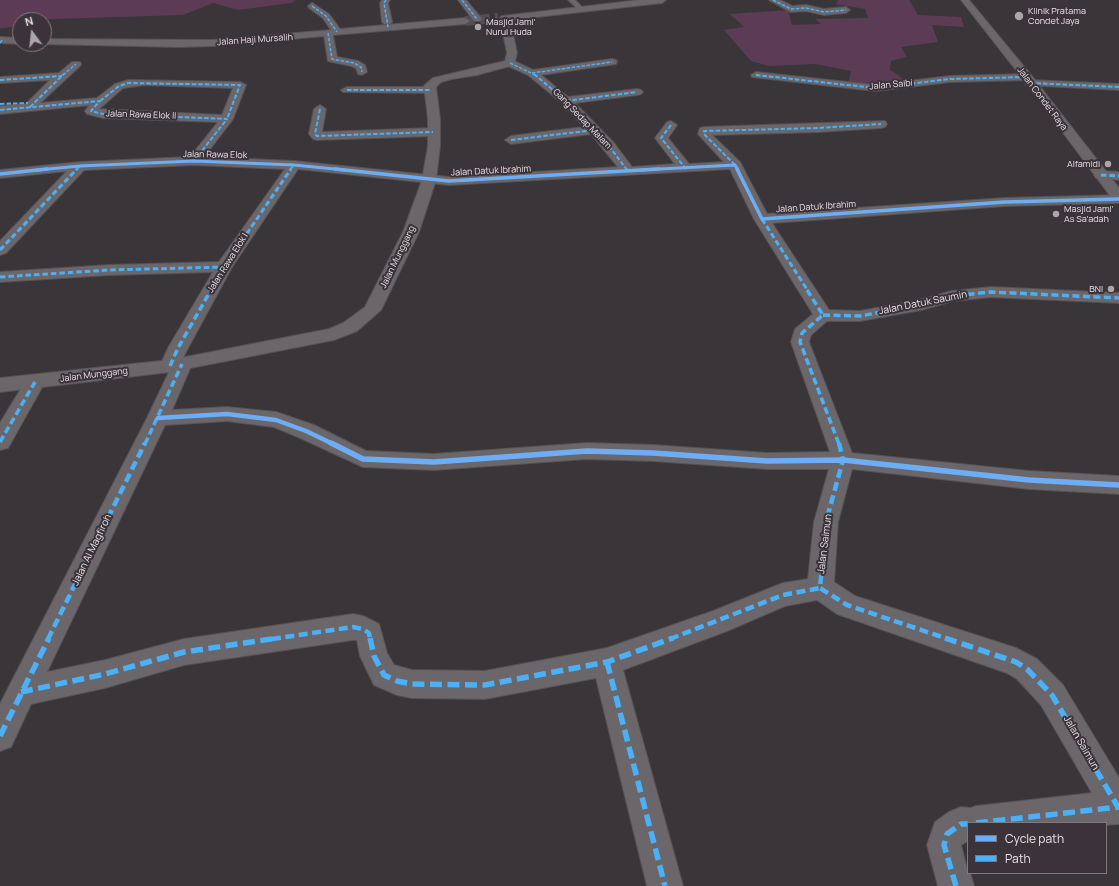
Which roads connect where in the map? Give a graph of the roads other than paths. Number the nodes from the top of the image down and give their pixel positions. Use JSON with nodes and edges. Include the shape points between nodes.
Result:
{"nodes":[{"id":1,"x":386,"y":0,"type":"edge"},
{"id":2,"x":462,"y":0,"type":"edge"},
{"id":3,"x":662,"y":0,"type":"edge"},
{"id":4,"x":773,"y":0,"type":"edge"},
{"id":5,"x":965,"y":0,"type":"edge"},
{"id":6,"x":576,"y":4,"type":"edge"},
{"id":7,"x":312,"y":6,"type":"dead end"},
{"id":8,"x":846,"y":10,"type":"dead end"},
{"id":9,"x":477,"y":19,"type":"dead end"},
{"id":10,"x":465,"y":21,"type":"tunnel mouth"},
{"id":11,"x":388,"y":25,"type":"junction"},
{"id":12,"x":333,"y":33,"type":"junction"},
{"id":13,"x":1,"y":41,"type":"edge"},
{"id":14,"x":12,"y":41,"type":"edge"},
{"id":15,"x":52,"y":42,"type":"edge"},
{"id":16,"x":612,"y":62,"type":"dead end"},
{"id":17,"x":510,"y":63,"type":"junction"},
{"id":18,"x":76,"y":64,"type":"dead end"},
{"id":19,"x":362,"y":72,"type":"dead end"},
{"id":20,"x":532,"y":73,"type":"junction"},
{"id":21,"x":756,"y":75,"type":"dead end"},
{"id":22,"x":62,"y":76,"type":"junction"},
{"id":23,"x":0,"y":80,"type":"edge"},
{"id":24,"x":1029,"y":80,"type":"junction"},
{"id":25,"x":1119,"y":87,"type":"edge"},
{"id":26,"x":347,"y":90,"type":"dead end"},
{"id":27,"x":430,"y":90,"type":"junction"},
{"id":28,"x":637,"y":92,"type":"dead end"},
{"id":29,"x":566,"y":100,"type":"junction"},
{"id":30,"x":100,"y":101,"type":"junction"},
{"id":31,"x":32,"y":105,"type":"junction"},
{"id":32,"x":2,"y":107,"type":"edge"},
{"id":33,"x":320,"y":108,"type":"dead end"},
{"id":34,"x":227,"y":119,"type":"junction"},
{"id":35,"x":882,"y":124,"type":"dead end"},
{"id":36,"x":671,"y":125,"type":"dead end"},
{"id":37,"x":594,"y":130,"type":"junction"},
{"id":38,"x":433,"y":132,"type":"junction"},
{"id":39,"x":511,"y":140,"type":"dead end"},
{"id":40,"x":194,"y":161,"type":"junction"},
{"id":41,"x":294,"y":165,"type":"junction"},
{"id":42,"x":735,"y":165,"type":"junction"},
{"id":43,"x":80,"y":166,"type":"junction"},
{"id":44,"x":686,"y":169,"type":"junction"},
{"id":45,"x":628,"y":171,"type":"junction"},
{"id":46,"x":0,"y":174,"type":"edge"},
{"id":47,"x":1101,"y":175,"type":"junction"},
{"id":48,"x":1119,"y":176,"type":"edge"},
{"id":49,"x":429,"y":180,"type":"junction"},
{"id":50,"x":1119,"y":198,"type":"edge"},
{"id":51,"x":762,"y":220,"type":"junction"},
{"id":52,"x":0,"y":250,"type":"edge"},
{"id":53,"x":224,"y":267,"type":"junction"},
{"id":54,"x":0,"y":277,"type":"edge"},
{"id":55,"x":1119,"y":298,"type":"edge"},
{"id":56,"x":823,"y":315,"type":"junction"},
{"id":57,"x":176,"y":365,"type":"junction"},
{"id":58,"x":35,"y":382,"type":"junction"},
{"id":59,"x":0,"y":385,"type":"edge"},
{"id":60,"x":158,"y":418,"type":"junction"},
{"id":61,"x":0,"y":442,"type":"edge"},
{"id":62,"x":843,"y":460,"type":"junction"},
{"id":63,"x":1119,"y":485,"type":"edge"},
{"id":64,"x":820,"y":588,"type":"junction"},
{"id":65,"x":607,"y":662,"type":"junction"},
{"id":66,"x":21,"y":692,"type":"junction"},
{"id":67,"x":0,"y":736,"type":"edge"},
{"id":68,"x":1119,"y":807,"type":"edge"},
{"id":69,"x":985,"y":822,"type":"edge"},
{"id":70,"x":967,"y":824,"type":"edge"},
{"id":71,"x":665,"y":886,"type":"edge"},
{"id":72,"x":956,"y":886,"type":"edge"}],
"edges":[{"from":1,"to":11,"type":"street","via":[[384,3]]},
{"from":2,"to":9,"type":"street"},
{"from":3,"to":6,"type":"street"},
{"from":4,"to":8,"type":"street","via":[[791,9],[806,8],[824,12]]},
{"from":5,"to":24,"type":"street","name":"Jalan Condet Raya"},
{"from":6,"to":17,"type":"street","via":[[501,18],[512,53]]},
{"from":7,"to":12,"type":"street","via":[[326,16]]},
{"from":10,"to":11,"type":"street","name":"Jalan Haji Mursalih"},
{"from":11,"to":12,"type":"street","name":"Jalan Haji Mursalih"},
{"from":12,"to":15,"type":"street","name":"Jalan Haji Mursalih","via":[[179,44]]},
{"from":12,"to":19,"type":"street","via":[[332,59],[354,63]]},
{"from":13,"to":14,"type":"street"},
{"from":16,"to":20,"type":"street"},
{"from":17,"to":20,"type":"street","name":"Gang Sedap Malam"},
{"from":17,"to":27,"type":"street","via":[[437,80],[430,86]]},
{"from":18,"to":22,"type":"street"},
{"from":20,"to":29,"type":"street","name":"Gang Sedap Malam"},
{"from":21,"to":24,"type":"street","name":"Jalan Saibi","via":[[875,88],[979,78]]},
{"from":22,"to":23,"type":"street"},
{"from":22,"to":31,"type":"street"},
{"from":24,"to":25,"type":"street","name":"Jalan Saibi"},
{"from":24,"to":47,"type":"street","name":"Jalan Condet Raya"},
{"from":26,"to":27,"type":"street"},
{"from":27,"to":38,"type":"street","name":"Jalan Munggang"},
{"from":28,"to":29,"type":"street"},
{"from":29,"to":37,"type":"street","name":"Gang Sedap Malam"},
{"from":30,"to":31,"type":"street","name":"Jalan Rawa Elok II"},
{"from":30,"to":34,"type":"street","name":"Jalan Rawa Elok II","via":[[91,111],[104,114]]},
{"from":30,"to":34,"type":"street","via":[[119,86],[128,83],[240,85]]},
{"from":31,"to":32,"type":"street","name":"Jalan Rawa Elok II"},
{"from":33,"to":38,"type":"street","via":[[315,134],[317,136]]},
{"from":34,"to":40,"type":"street"},
{"from":35,"to":42,"type":"street","via":[[704,131],[704,134]]},
{"from":36,"to":44,"type":"street","via":[[661,138]]},
{"from":37,"to":39,"type":"street"},
{"from":37,"to":45,"type":"street","name":"Gang Sedap Malam"},
{"from":38,"to":49,"type":"street","name":"Jalan Munggang","via":[[433,162]]},
{"from":40,"to":41,"type":"street","name":"Jalan Rawa Elok"},
{"from":40,"to":43,"type":"street","name":"Jalan Rawa Elok"},
{"from":41,"to":49,"type":"street","name":"Jalan Rawa Elok"},
{"from":41,"to":53,"type":"street","name":"Jalan Rawa Elok I"},
{"from":42,"to":44,"type":"street","name":"Jalan Datuk Ibrahim"},
{"from":42,"to":51,"type":"street","name":"Jalan Datuk Ibrahim"},
{"from":43,"to":46,"type":"street","name":"Jalan Rawa Elok"},
{"from":43,"to":52,"type":"street"},
{"from":44,"to":45,"type":"street","name":"Jalan Datuk Ibrahim"},
{"from":45,"to":49,"type":"street","name":"Jalan Datuk Ibrahim"},
{"from":47,"to":48,"type":"street"},
{"from":47,"to":50,"type":"street","name":"Jalan Condet Raya"},
{"from":49,"to":57,"type":"street","name":"Jalan Munggang","via":[[411,232],[372,310],[357,322],[334,334]]},
{"from":50,"to":51,"type":"street","name":"Jalan Datuk Ibrahim","via":[[1005,202]]},
{"from":51,"to":56,"type":"street"},
{"from":53,"to":54,"type":"street","via":[[109,270]]},
{"from":53,"to":57,"type":"street","name":"Jalan Rawa Elok I","via":[[178,348]]},
{"from":55,"to":56,"type":"street","name":"Jalan Datuk Saumin","via":[[991,292],[952,296],[921,305],[860,316]]},
{"from":56,"to":62,"type":"street","name":"Jalan Saimun","via":[[802,333],[800,342],[839,443]]},
{"from":57,"to":58,"type":"street","name":"Jalan Munggang"},
{"from":57,"to":60,"type":"street","name":"Jalan Al Magfiroh"},
{"from":58,"to":59,"type":"street","name":"Jalan Munggang"},
{"from":58,"to":61,"type":"street"},
{"from":60,"to":62,"type":"street","via":[[227,414],[276,420],[306,431],[363,459],[434,462],[587,451],[767,461]]},
{"from":60,"to":66,"type":"street","name":"Jalan Al Magfiroh"},
{"from":62,"to":63,"type":"street","via":[[1029,480]]},
{"from":62,"to":64,"type":"street","name":"Jalan Saimun","via":[[826,522]]},
{"from":64,"to":65,"type":"street","via":[[783,596]]},
{"from":64,"to":68,"type":"street","name":"Jalan Saimun","via":[[847,605],[1016,662],[1027,669],[1052,695]]},
{"from":65,"to":66,"type":"street","via":[[485,685],[412,684],[384,675],[374,656],[369,633],[353,627],[184,652],[105,674]]},
{"from":65,"to":71,"type":"street"},
{"from":66,"to":67,"type":"street","name":"Jalan Al Magfiroh"},
{"from":68,"to":69,"type":"street"},
{"from":70,"to":72,"type":"street","via":[[961,824],[947,834],[944,845]]}]}
